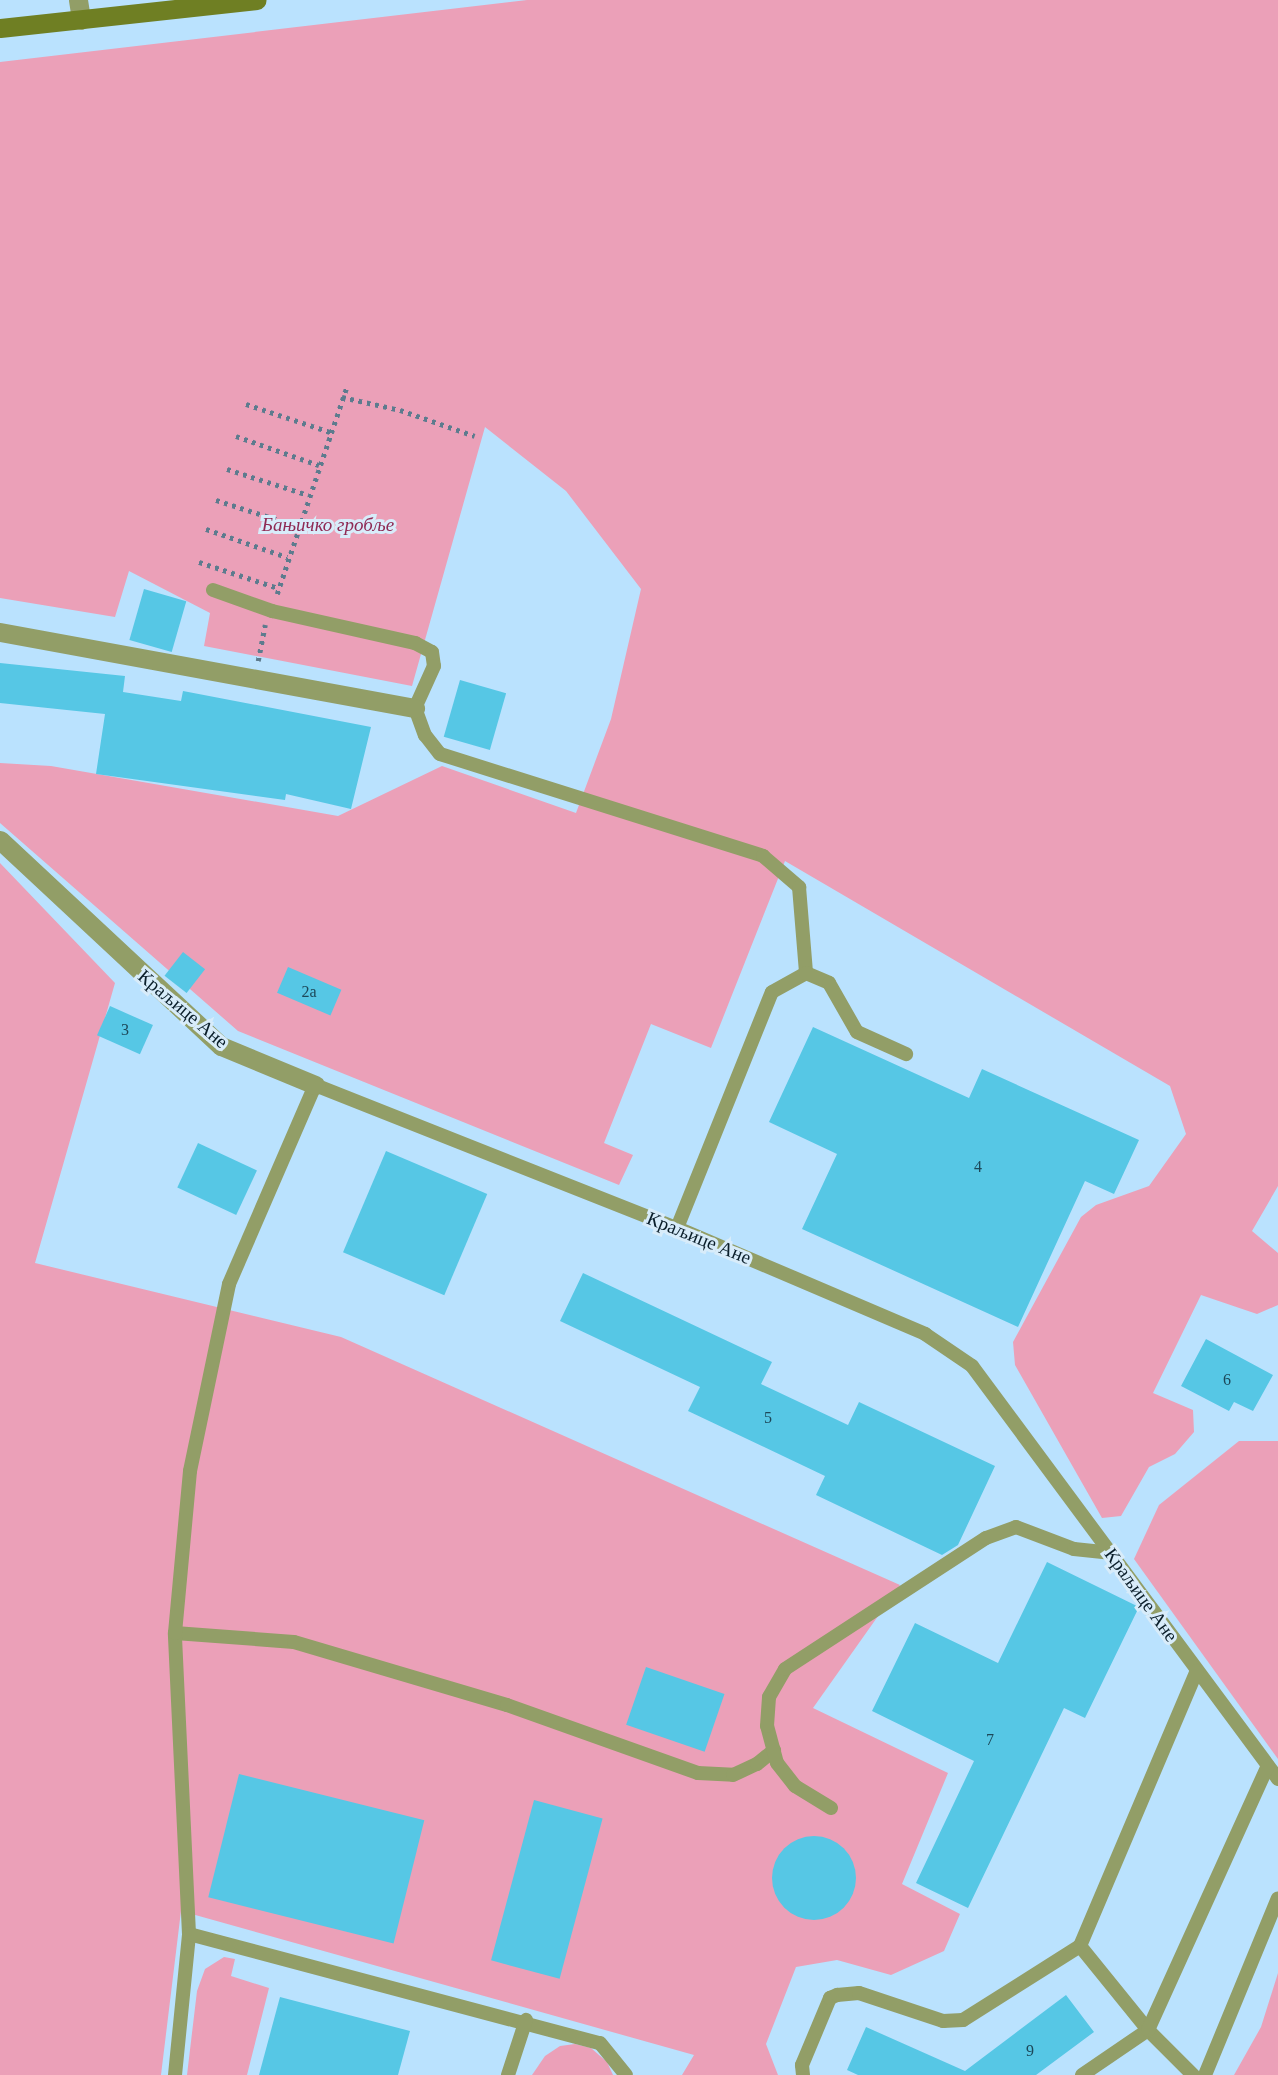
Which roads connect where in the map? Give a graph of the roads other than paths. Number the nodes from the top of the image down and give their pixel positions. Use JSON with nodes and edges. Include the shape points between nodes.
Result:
{"nodes":[{"id":1,"x":256,"y":0,"type":"edge"},
{"id":2,"x":79,"y":10,"type":"edge"},
{"id":3,"x":0,"y":28,"type":"edge"},
{"id":4,"x":213,"y":590,"type":"dead end"},
{"id":5,"x":0,"y":632,"type":"edge"},
{"id":6,"x":415,"y":708,"type":"junction"},
{"id":7,"x":0,"y":840,"type":"edge"},
{"id":8,"x":806,"y":973,"type":"junction"},
{"id":9,"x":906,"y":1054,"type":"dead end"},
{"id":10,"x":314,"y":1085,"type":"junction"},
{"id":11,"x":677,"y":1228,"type":"junction"},
{"id":12,"x":1110,"y":1553,"type":"junction"},
{"id":13,"x":176,"y":1633,"type":"junction"},
{"id":14,"x":1197,"y":1671,"type":"junction"},
{"id":15,"x":774,"y":1751,"type":"junction"},
{"id":16,"x":1268,"y":1766,"type":"junction"},
{"id":17,"x":1278,"y":1779,"type":"edge"},
{"id":18,"x":831,"y":1808,"type":"dead end"},
{"id":19,"x":1278,"y":1898,"type":"edge"},
{"id":20,"x":189,"y":1934,"type":"junction"},
{"id":21,"x":1080,"y":1946,"type":"junction"},
{"id":22,"x":526,"y":2020,"type":"junction"},
{"id":23,"x":1148,"y":2030,"type":"junction"},
{"id":24,"x":175,"y":2075,"type":"edge"},
{"id":25,"x":508,"y":2075,"type":"edge"},
{"id":26,"x":626,"y":2075,"type":"edge"},
{"id":27,"x":803,"y":2075,"type":"edge"},
{"id":28,"x":1082,"y":2075,"type":"edge"},
{"id":29,"x":1193,"y":2075,"type":"edge"},
{"id":30,"x":1205,"y":2075,"type":"edge"}],
"edges":[{"from":1,"to":2,"type":"main road"},
{"from":2,"to":3,"type":"main road"},
{"from":4,"to":6,"type":"lane","via":[[270,611],[415,643],[432,652],[434,666]]},
{"from":5,"to":6,"type":"street"},
{"from":6,"to":8,"type":"lane","via":[[425,735],[440,754],[763,856],[799,887]]},
{"from":7,"to":10,"type":"street","name":"Краљице Ане","via":[[221,1046]]},
{"from":8,"to":9,"type":"lane","via":[[829,983],[857,1032]]},
{"from":8,"to":11,"type":"lane","via":[[772,992]]},
{"from":10,"to":11,"type":"lane","name":"Краљице Ане"},
{"from":10,"to":13,"type":"lane","via":[[229,1284],[190,1471]]},
{"from":11,"to":12,"type":"lane","name":"Краљице Ане","via":[[925,1334],[972,1366]]},
{"from":12,"to":14,"type":"lane","name":"Краљице Ане"},
{"from":12,"to":15,"type":"lane","via":[[1074,1549],[1016,1527],[986,1538],[785,1670],[769,1697],[767,1726]]},
{"from":13,"to":15,"type":"lane","via":[[294,1642],[429,1680],[698,1773],[733,1775]]},
{"from":13,"to":20,"type":"lane"},
{"from":14,"to":16,"type":"lane","name":"Краљице Ане"},
{"from":14,"to":21,"type":"lane"},
{"from":15,"to":18,"type":"lane","via":[[795,1786]]},
{"from":16,"to":17,"type":"lane","name":"Краљице Ане"},
{"from":16,"to":23,"type":"lane"},
{"from":19,"to":30,"type":"lane"},
{"from":20,"to":22,"type":"lane"},
{"from":20,"to":24,"type":"lane"},
{"from":21,"to":23,"type":"lane"},
{"from":21,"to":27,"type":"lane","via":[[963,2020],[943,2021],[859,1993],[837,1994],[830,1998],[802,2065]]},
{"from":22,"to":25,"type":"lane"},
{"from":22,"to":26,"type":"lane","via":[[600,2042]]},
{"from":23,"to":28,"type":"lane"},
{"from":23,"to":29,"type":"lane"}]}
